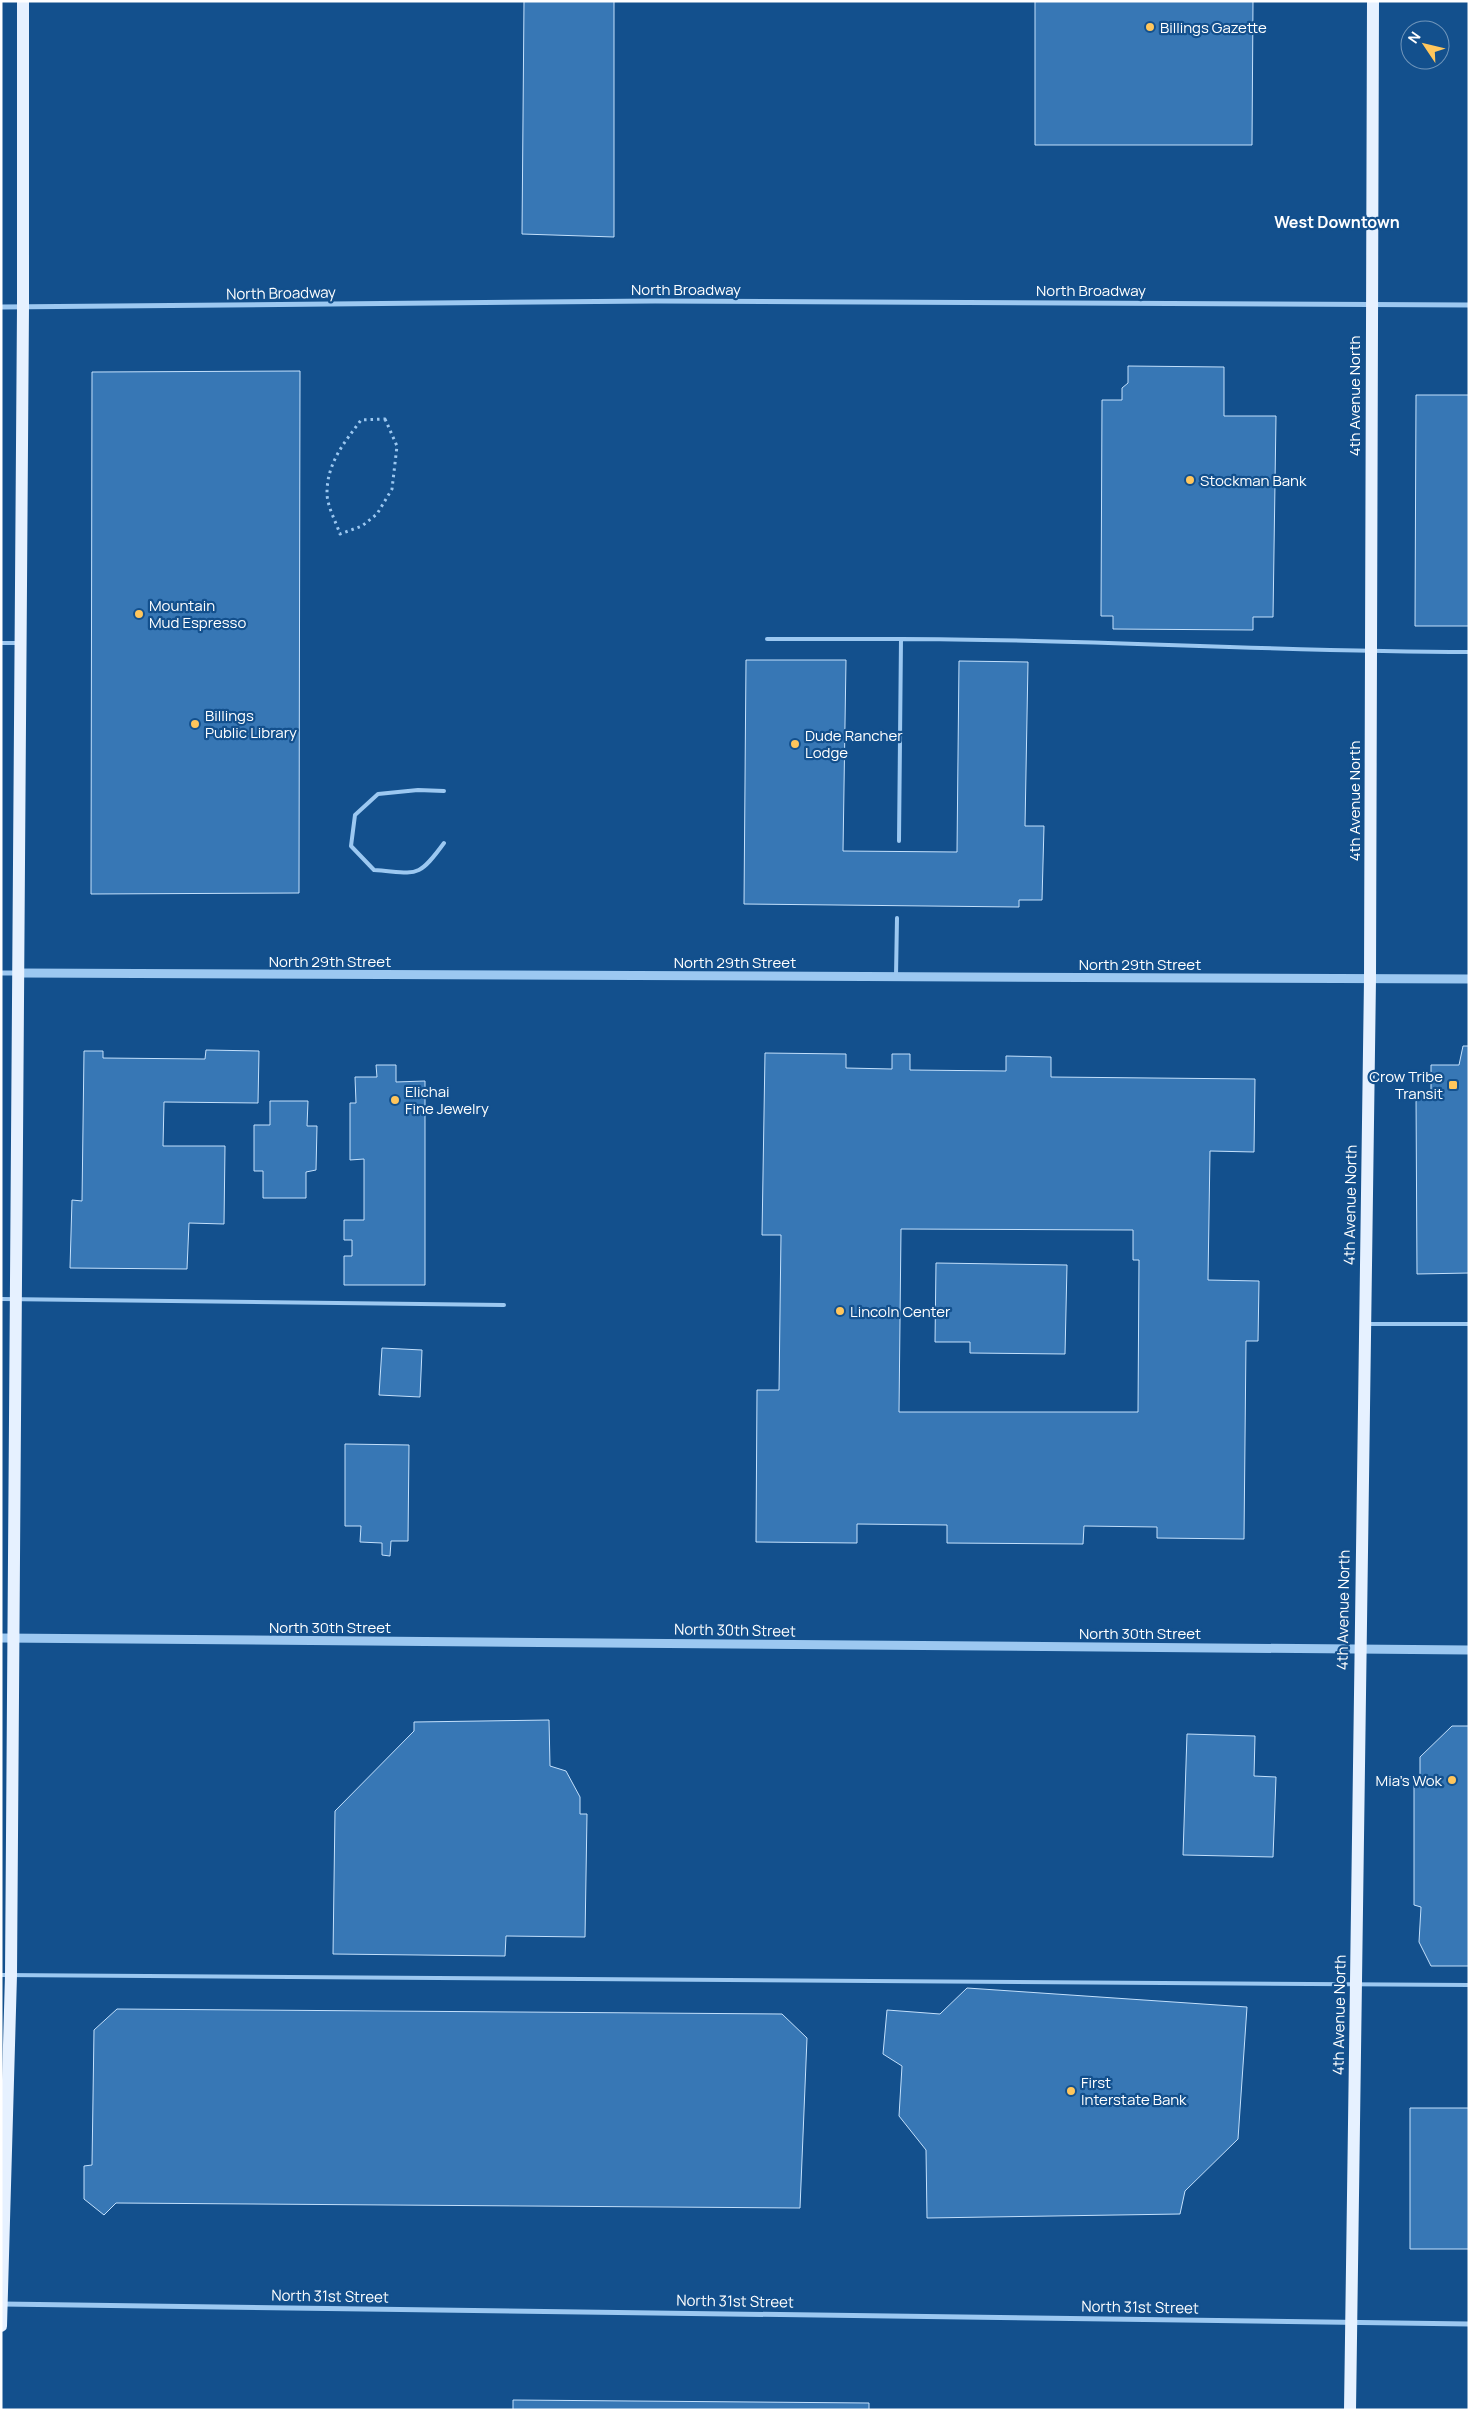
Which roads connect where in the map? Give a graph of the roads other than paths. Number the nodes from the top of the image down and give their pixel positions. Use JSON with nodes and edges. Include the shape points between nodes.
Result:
{"nodes":[{"id":1,"x":23,"y":1,"type":"edge"},
{"id":2,"x":1373,"y":1,"type":"edge"},
{"id":3,"x":1371,"y":304,"type":"junction"},
{"id":4,"x":1469,"y":306,"type":"edge"},
{"id":5,"x":1,"y":307,"type":"edge"},
{"id":6,"x":23,"y":308,"type":"junction"},
{"id":7,"x":767,"y":639,"type":"dead end"},
{"id":8,"x":901,"y":639,"type":"junction"},
{"id":9,"x":1,"y":643,"type":"edge"},
{"id":10,"x":21,"y":644,"type":"junction"},
{"id":11,"x":1370,"y":652,"type":"junction"},
{"id":12,"x":1469,"y":652,"type":"edge"},
{"id":13,"x":444,"y":790,"type":"dead end"},
{"id":14,"x":899,"y":841,"type":"dead end"},
{"id":15,"x":444,"y":843,"type":"dead end"},
{"id":16,"x":897,"y":918,"type":"dead end"},
{"id":17,"x":1,"y":973,"type":"edge"},
{"id":18,"x":19,"y":973,"type":"junction"},
{"id":19,"x":896,"y":977,"type":"junction"},
{"id":20,"x":1370,"y":979,"type":"junction"},
{"id":21,"x":1469,"y":980,"type":"edge"},
{"id":22,"x":1,"y":1298,"type":"edge"},
{"id":23,"x":15,"y":1298,"type":"junction"},
{"id":24,"x":504,"y":1305,"type":"dead end"},
{"id":25,"x":1364,"y":1324,"type":"junction"},
{"id":26,"x":1469,"y":1324,"type":"edge"},
{"id":27,"x":6,"y":1638,"type":"edge"},
{"id":28,"x":1359,"y":1649,"type":"junction"},
{"id":29,"x":1469,"y":1650,"type":"edge"},
{"id":30,"x":6,"y":1975,"type":"edge"},
{"id":31,"x":1356,"y":1984,"type":"junction"},
{"id":32,"x":1469,"y":1985,"type":"edge"},
{"id":33,"x":1,"y":2304,"type":"edge"},
{"id":34,"x":1352,"y":2322,"type":"junction"},
{"id":35,"x":1469,"y":2324,"type":"edge"},
{"id":36,"x":1,"y":2326,"type":"edge"},
{"id":37,"x":1350,"y":2410,"type":"edge"}],
"edges":[{"from":1,"to":6,"type":"main road"},
{"from":2,"to":3,"type":"main road","name":"4th Avenue North"},
{"from":3,"to":4,"type":"street","name":"North Broadway"},
{"from":3,"to":6,"type":"street","name":"North Broadway","via":[[655,301]]},
{"from":3,"to":11,"type":"main road","name":"4th Avenue North"},
{"from":5,"to":6,"type":"street","name":"North Broadway"},
{"from":6,"to":10,"type":"main road"},
{"from":7,"to":8,"type":"lane"},
{"from":8,"to":11,"type":"lane","via":[[992,639]]},
{"from":8,"to":14,"type":"lane"},
{"from":9,"to":10,"type":"lane"},
{"from":10,"to":18,"type":"main road"},
{"from":11,"to":12,"type":"lane"},
{"from":11,"to":20,"type":"main road","name":"4th Avenue North"},
{"from":13,"to":15,"type":"lane","via":[[378,794],[355,816],[352,846],[374,870],[416,873],[427,867]]},
{"from":16,"to":19,"type":"lane"},
{"from":17,"to":18,"type":"street","name":"North 29th Street"},
{"from":18,"to":19,"type":"street","name":"North 29th Street"},
{"from":18,"to":23,"type":"main road"},
{"from":19,"to":20,"type":"street","name":"North 29th Street"},
{"from":20,"to":21,"type":"street","name":"North 29th Street"},
{"from":20,"to":25,"type":"main road","name":"4th Avenue North"},
{"from":22,"to":23,"type":"lane"},
{"from":23,"to":24,"type":"lane"},
{"from":23,"to":27,"type":"main road"},
{"from":25,"to":26,"type":"lane"},
{"from":25,"to":28,"type":"main road","name":"4th Avenue North"},
{"from":27,"to":28,"type":"street","name":"North 30th Street"},
{"from":27,"to":30,"type":"main road"},
{"from":28,"to":29,"type":"street","name":"North 30th Street"},
{"from":28,"to":31,"type":"main road","name":"4th Avenue North"},
{"from":30,"to":31,"type":"lane"},
{"from":30,"to":33,"type":"main road"},
{"from":31,"to":32,"type":"lane"},
{"from":31,"to":34,"type":"main road","name":"4th Avenue North"},
{"from":33,"to":34,"type":"street","name":"North 31st Street"},
{"from":33,"to":36,"type":"main road"},
{"from":34,"to":35,"type":"street","name":"North 31st Street"},
{"from":34,"to":37,"type":"main road","name":"4th Avenue North"}]}
